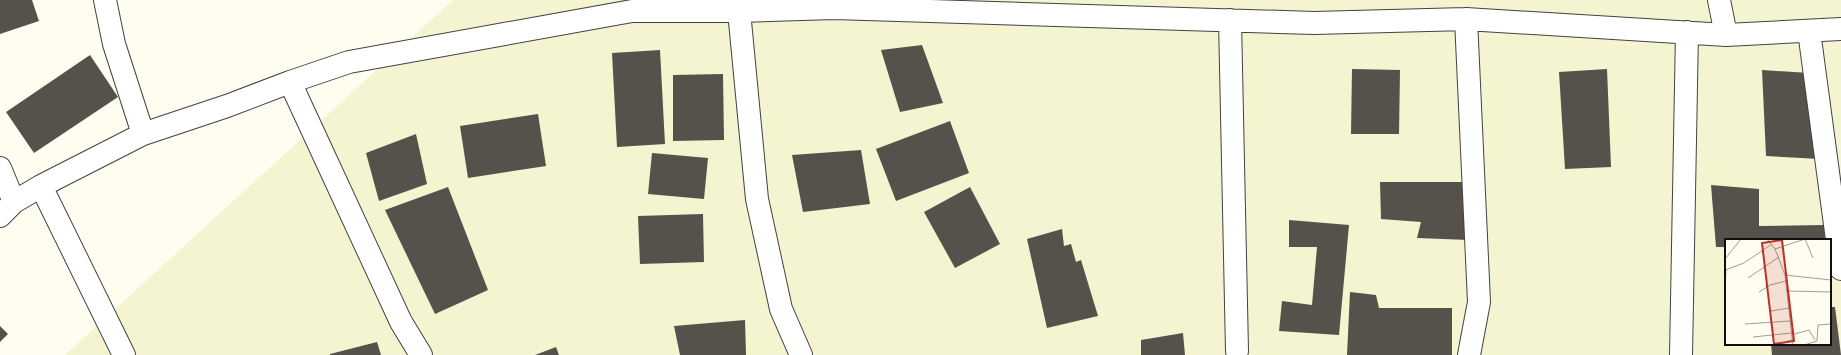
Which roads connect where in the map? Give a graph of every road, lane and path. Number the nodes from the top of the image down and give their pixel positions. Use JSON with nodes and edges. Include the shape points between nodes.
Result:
{"nodes":[{"id":1,"x":105,"y":0,"type":"edge"},
{"id":2,"x":1719,"y":0,"type":"edge"},
{"id":3,"x":923,"y":5,"type":"edge"},
{"id":4,"x":632,"y":6,"type":"edge"},
{"id":5,"x":739,"y":11,"type":"junction"},
{"id":6,"x":1466,"y":18,"type":"junction"},
{"id":7,"x":1230,"y":20,"type":"junction"},
{"id":8,"x":1841,"y":29,"type":"edge"},
{"id":9,"x":1809,"y":31,"type":"junction"},
{"id":10,"x":1687,"y":32,"type":"junction"},
{"id":11,"x":1726,"y":35,"type":"junction"},
{"id":12,"x":290,"y":82,"type":"junction"},
{"id":13,"x":143,"y":134,"type":"junction"},
{"id":14,"x":0,"y":168,"type":"edge"},
{"id":15,"x":41,"y":186,"type":"junction"},
{"id":16,"x":7,"y":209,"type":"edge"},
{"id":17,"x":1841,"y":269,"type":"edge"},
{"id":18,"x":1236,"y":351,"type":"dead end"},
{"id":19,"x":124,"y":355,"type":"edge"},
{"id":20,"x":421,"y":355,"type":"edge"},
{"id":21,"x":801,"y":355,"type":"edge"},
{"id":22,"x":1469,"y":355,"type":"edge"},
{"id":23,"x":1681,"y":355,"type":"edge"}],
"edges":[{"from":1,"to":13,"type":"street","via":[[114,44]]},
{"from":2,"to":11,"type":"street"},
{"from":3,"to":5,"type":"street"},
{"from":3,"to":7,"type":"street"},
{"from":4,"to":5,"type":"street"},
{"from":4,"to":12,"type":"street","via":[[349,62]]},
{"from":5,"to":21,"type":"street","via":[[757,199],[781,309]]},
{"from":6,"to":7,"type":"street","via":[[1314,23]]},
{"from":6,"to":10,"type":"street"},
{"from":6,"to":22,"type":"street","via":[[1479,302]]},
{"from":7,"to":18,"type":"street"},
{"from":8,"to":9,"type":"street"},
{"from":9,"to":11,"type":"street"},
{"from":9,"to":17,"type":"street"},
{"from":10,"to":11,"type":"street"},
{"from":10,"to":23,"type":"street"},
{"from":12,"to":13,"type":"street"},
{"from":12,"to":20,"type":"street","via":[[401,322]]},
{"from":13,"to":15,"type":"street"},
{"from":14,"to":16,"type":"street"},
{"from":15,"to":16,"type":"street"},
{"from":15,"to":19,"type":"street"}]}
